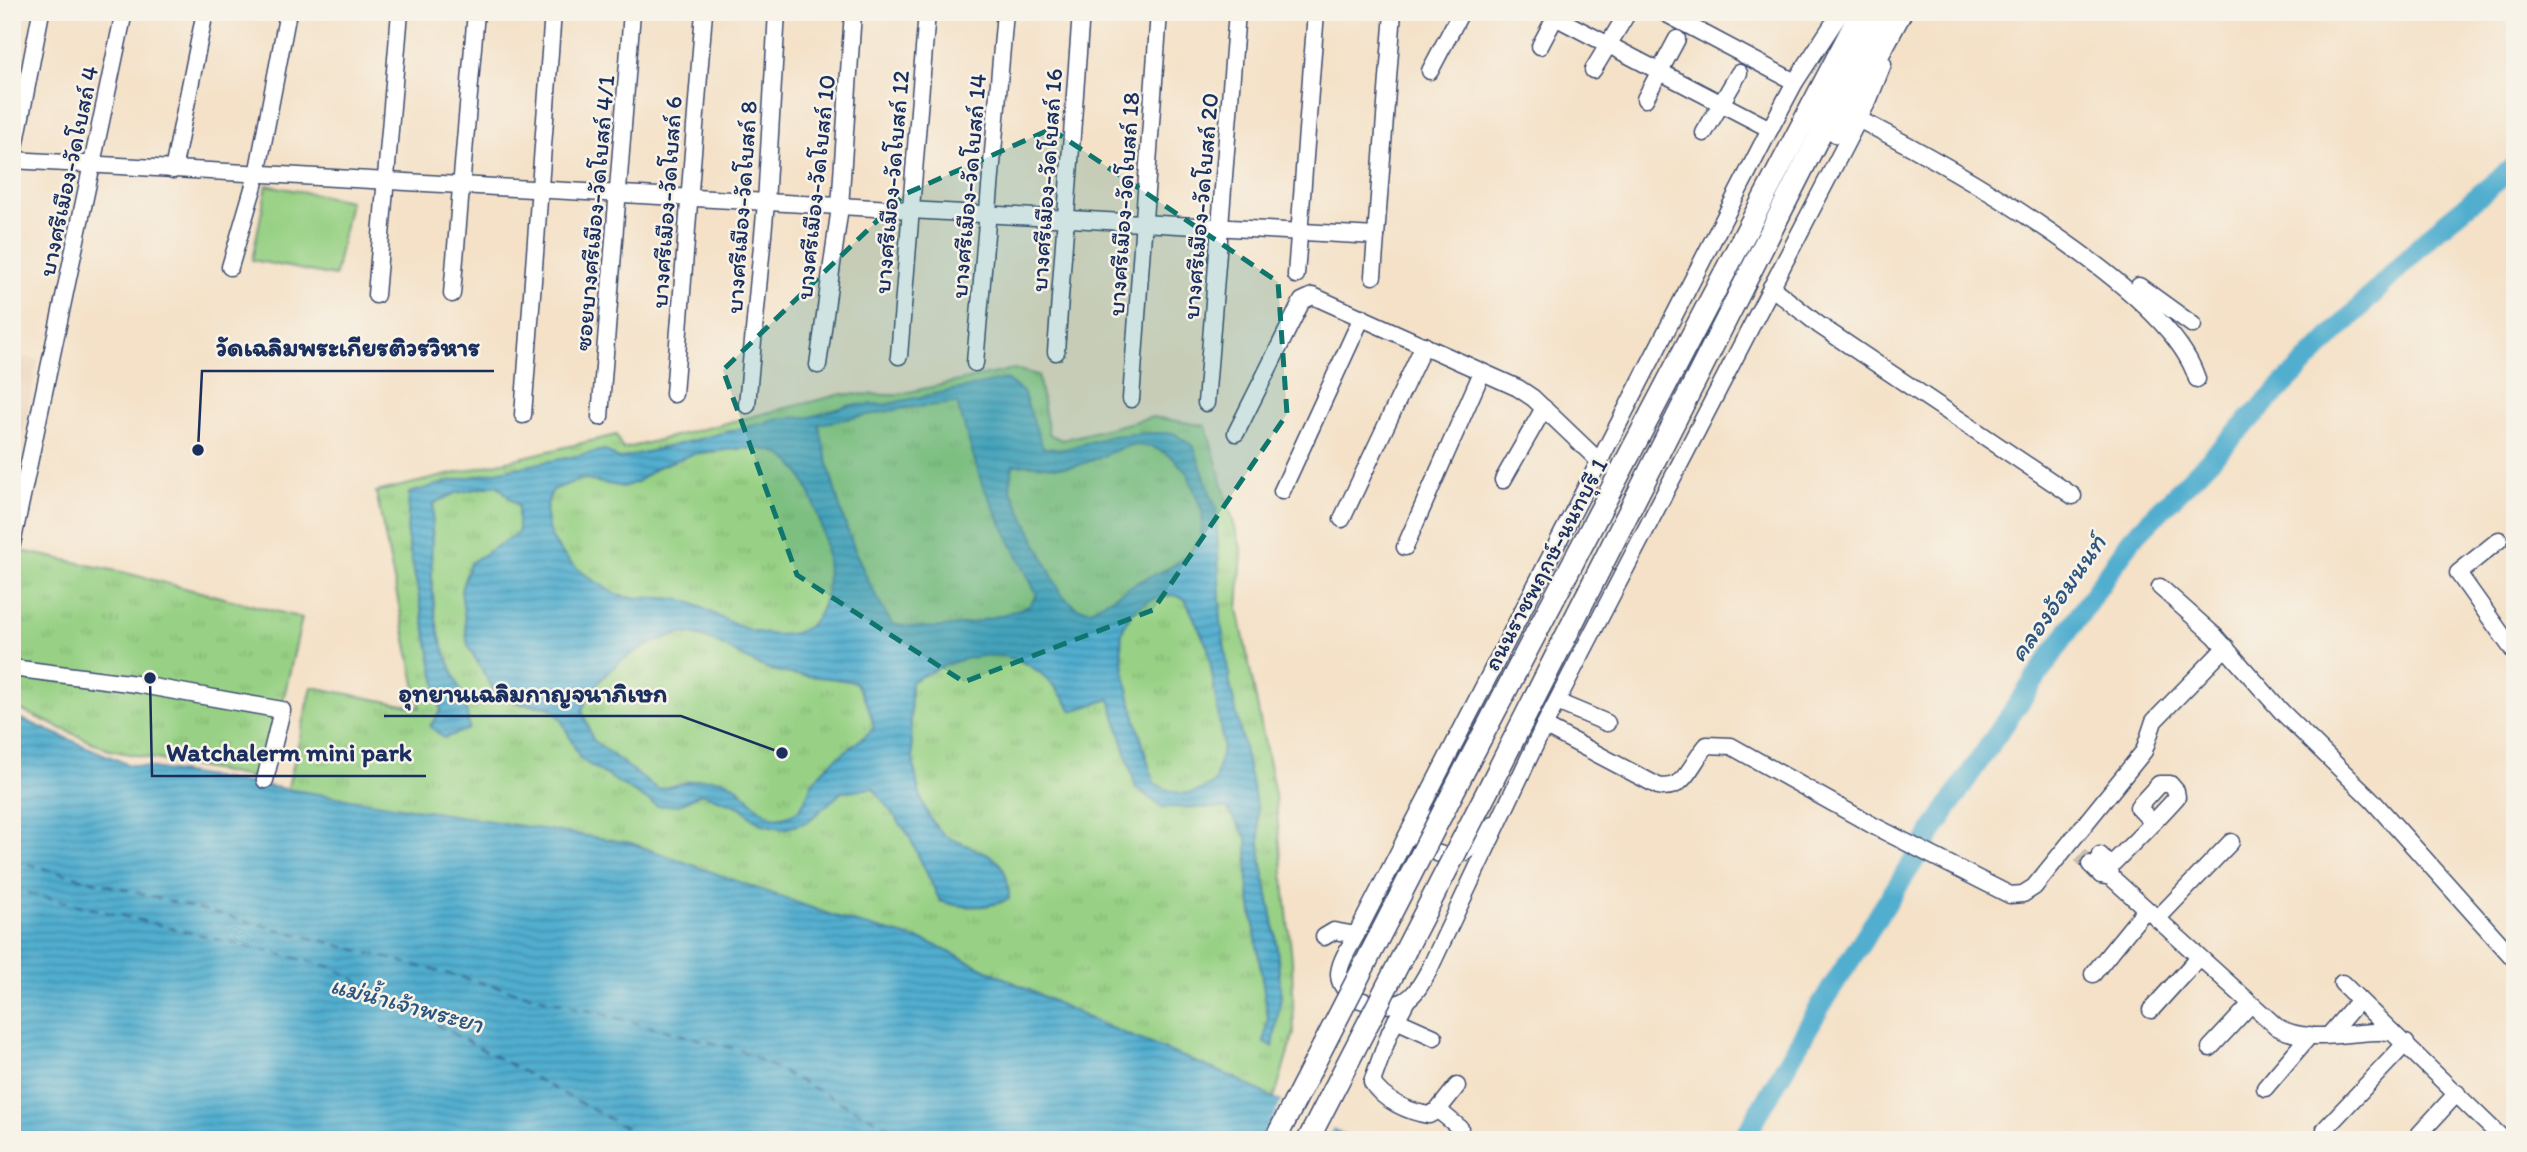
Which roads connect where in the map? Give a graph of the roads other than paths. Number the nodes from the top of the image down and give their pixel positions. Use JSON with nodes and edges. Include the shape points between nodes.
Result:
{"nodes":[{"id":1,"x":41,"y":12,"type":"edge"},
{"id":2,"x":124,"y":12,"type":"edge"},
{"id":3,"x":205,"y":12,"type":"edge"},
{"id":4,"x":288,"y":12,"type":"edge"},
{"id":5,"x":400,"y":12,"type":"edge"},
{"id":6,"x":476,"y":12,"type":"edge"},
{"id":7,"x":553,"y":12,"type":"edge"},
{"id":8,"x":632,"y":12,"type":"edge"},
{"id":9,"x":704,"y":12,"type":"edge"},
{"id":10,"x":777,"y":12,"type":"edge"},
{"id":11,"x":853,"y":12,"type":"edge"},
{"id":12,"x":927,"y":12,"type":"edge"},
{"id":13,"x":1005,"y":12,"type":"edge"},
{"id":14,"x":1081,"y":12,"type":"edge"},
{"id":15,"x":1159,"y":12,"type":"edge"},
{"id":16,"x":1237,"y":12,"type":"edge"},
{"id":17,"x":1316,"y":12,"type":"edge"},
{"id":18,"x":1393,"y":12,"type":"edge"},
{"id":19,"x":1461,"y":12,"type":"edge"},
{"id":20,"x":1628,"y":12,"type":"edge"},
{"id":21,"x":1663,"y":12,"type":"edge"},
{"id":22,"x":1861,"y":12,"type":"edge"},
{"id":23,"x":1894,"y":13,"type":"edge"},
{"id":24,"x":1840,"y":14,"type":"edge"},
{"id":25,"x":1556,"y":15,"type":"edge"},
{"id":26,"x":1677,"y":39,"type":"dead end"},
{"id":27,"x":1608,"y":44,"type":"junction"},
{"id":28,"x":1539,"y":46,"type":"dead end"},
{"id":29,"x":1593,"y":70,"type":"dead end"},
{"id":30,"x":1430,"y":71,"type":"dead end"},
{"id":31,"x":1659,"y":71,"type":"junction"},
{"id":32,"x":1739,"y":73,"type":"dead end"},
{"id":33,"x":1795,"y":82,"type":"junction"},
{"id":34,"x":1645,"y":99,"type":"dead end"},
{"id":35,"x":1720,"y":103,"type":"junction"},
{"id":36,"x":1860,"y":115,"type":"junction"},
{"id":37,"x":1770,"y":129,"type":"junction"},
{"id":38,"x":1704,"y":133,"type":"dead end"},
{"id":39,"x":12,"y":161,"type":"edge"},
{"id":40,"x":92,"y":163,"type":"junction"},
{"id":41,"x":173,"y":170,"type":"junction"},
{"id":42,"x":257,"y":175,"type":"junction"},
{"id":43,"x":388,"y":182,"type":"junction"},
{"id":44,"x":463,"y":186,"type":"junction"},
{"id":45,"x":541,"y":191,"type":"junction"},
{"id":46,"x":619,"y":194,"type":"junction"},
{"id":47,"x":690,"y":199,"type":"junction"},
{"id":48,"x":766,"y":203,"type":"junction"},
{"id":49,"x":840,"y":207,"type":"junction"},
{"id":50,"x":912,"y":211,"type":"junction"},
{"id":51,"x":987,"y":215,"type":"junction"},
{"id":52,"x":1066,"y":219,"type":"junction"},
{"id":53,"x":1143,"y":223,"type":"junction"},
{"id":54,"x":1222,"y":228,"type":"junction"},
{"id":55,"x":1300,"y":232,"type":"junction"},
{"id":56,"x":1376,"y":236,"type":"junction"},
{"id":57,"x":230,"y":267,"type":"dead end"},
{"id":58,"x":1296,"y":275,"type":"dead end"},
{"id":59,"x":1373,"y":276,"type":"dead end"},
{"id":60,"x":1771,"y":287,"type":"junction"},
{"id":61,"x":452,"y":293,"type":"dead end"},
{"id":62,"x":376,"y":295,"type":"dead end"},
{"id":63,"x":1362,"y":317,"type":"junction"},
{"id":64,"x":2193,"y":325,"type":"dead end"},
{"id":65,"x":1424,"y":345,"type":"junction"},
{"id":66,"x":1056,"y":352,"type":"dead end"},
{"id":67,"x":899,"y":356,"type":"dead end"},
{"id":68,"x":975,"y":363,"type":"dead end"},
{"id":69,"x":818,"y":365,"type":"dead end"},
{"id":70,"x":1482,"y":372,"type":"junction"},
{"id":71,"x":2197,"y":379,"type":"dead end"},
{"id":72,"x":674,"y":394,"type":"dead end"},
{"id":73,"x":1131,"y":399,"type":"dead end"},
{"id":74,"x":1206,"y":402,"type":"dead end"},
{"id":75,"x":747,"y":405,"type":"dead end"},
{"id":76,"x":1544,"y":408,"type":"junction"},
{"id":77,"x":523,"y":415,"type":"dead end"},
{"id":78,"x":600,"y":417,"type":"dead end"},
{"id":79,"x":1236,"y":433,"type":"dead end"},
{"id":80,"x":1600,"y":462,"type":"junction"},
{"id":81,"x":1503,"y":480,"type":"dead end"},
{"id":82,"x":1282,"y":491,"type":"dead end"},
{"id":83,"x":2073,"y":496,"type":"dead end"},
{"id":84,"x":1342,"y":519,"type":"dead end"},
{"id":85,"x":2499,"y":540,"type":"dead end"},
{"id":86,"x":12,"y":544,"type":"edge"},
{"id":87,"x":1405,"y":547,"type":"dead end"},
{"id":88,"x":2160,"y":587,"type":"dead end"},
{"id":89,"x":2226,"y":648,"type":"junction"},
{"id":90,"x":2515,"y":653,"type":"edge"},
{"id":91,"x":12,"y":668,"type":"edge"},
{"id":92,"x":1510,"y":688,"type":"junction"},
{"id":93,"x":1534,"y":698,"type":"junction"},
{"id":94,"x":1557,"y":702,"type":"junction"},
{"id":95,"x":1607,"y":723,"type":"dead end"},
{"id":96,"x":1544,"y":726,"type":"junction"},
{"id":97,"x":265,"y":780,"type":"dead end"},
{"id":98,"x":1431,"y":784,"type":"junction"},
{"id":99,"x":1500,"y":818,"type":"junction"},
{"id":100,"x":2152,"y":823,"type":"dead end"},
{"id":101,"x":2231,"y":842,"type":"dead end"},
{"id":102,"x":2092,"y":857,"type":"junction"},
{"id":103,"x":2151,"y":914,"type":"junction"},
{"id":104,"x":1356,"y":935,"type":"junction"},
{"id":105,"x":1324,"y":936,"type":"dead end"},
{"id":106,"x":2199,"y":957,"type":"junction"},
{"id":107,"x":2515,"y":960,"type":"edge"},
{"id":108,"x":2093,"y":974,"type":"dead end"},
{"id":109,"x":2342,"y":983,"type":"dead end"},
{"id":110,"x":1407,"y":1000,"type":"junction"},
{"id":111,"x":2359,"y":1000,"type":"junction"},
{"id":112,"x":2249,"y":1005,"type":"junction"},
{"id":113,"x":2151,"y":1010,"type":"dead end"},
{"id":114,"x":1396,"y":1020,"type":"junction"},
{"id":115,"x":2392,"y":1032,"type":"junction"},
{"id":116,"x":2330,"y":1034,"type":"junction"},
{"id":117,"x":2310,"y":1035,"type":"junction"},
{"id":118,"x":1434,"y":1037,"type":"dead end"},
{"id":119,"x":2406,"y":1043,"type":"junction"},
{"id":120,"x":2210,"y":1048,"type":"dead end"},
{"id":121,"x":1457,"y":1086,"type":"dead end"},
{"id":122,"x":2265,"y":1088,"type":"dead end"},
{"id":123,"x":2457,"y":1093,"type":"junction"},
{"id":124,"x":1438,"y":1110,"type":"junction"},
{"id":125,"x":1460,"y":1128,"type":"dead end"},
{"id":126,"x":2326,"y":1129,"type":"dead end"},
{"id":127,"x":1275,"y":1140,"type":"edge"},
{"id":128,"x":1308,"y":1140,"type":"edge"},
{"id":129,"x":2414,"y":1140,"type":"edge"},
{"id":130,"x":2504,"y":1140,"type":"edge"}],
"edges":[{"from":1,"to":39,"type":"street"},
{"from":2,"to":40,"type":"street","name":"บางศรีเมือง-วัดโบสถ์ 4"},
{"from":3,"to":41,"type":"street"},
{"from":4,"to":42,"type":"street"},
{"from":5,"to":43,"type":"street"},
{"from":6,"to":44,"type":"street"},
{"from":7,"to":45,"type":"street"},
{"from":8,"to":46,"type":"street","name":"ซอยบางศรีเมือง-วัดโบสถ์ 4/1"},
{"from":9,"to":47,"type":"street","name":"บางศรีเมือง-วัดโบสถ์ 6"},
{"from":10,"to":48,"type":"street","name":"บางศรีเมือง-วัดโบสถ์ 8"},
{"from":11,"to":49,"type":"street","name":"บางศรีเมือง-วัดโบสถ์ 10"},
{"from":12,"to":50,"type":"street","name":"บางศรีเมือง-วัดโบสถ์ 12"},
{"from":13,"to":51,"type":"street","name":"บางศรีเมือง-วัดโบสถ์ 14"},
{"from":14,"to":52,"type":"street","name":"บางศรีเมือง-วัดโบสถ์ 16"},
{"from":15,"to":53,"type":"street","name":"บางศรีเมือง-วัดโบสถ์ 18"},
{"from":16,"to":54,"type":"street","name":"บางศรีเมือง-วัดโบสถ์ 20"},
{"from":17,"to":55,"type":"street"},
{"from":18,"to":56,"type":"street"},
{"from":19,"to":30,"type":"street"},
{"from":20,"to":27,"type":"street"},
{"from":21,"to":33,"type":"street"},
{"from":22,"to":92,"type":"main road","name":"ถนนราชพฤกษ์-นนทบุรี 1"},
{"from":23,"to":36,"type":"street"},
{"from":23,"to":93,"type":"main road","name":"ถนนราชพฤกษ์-นนทบุรี 1"},
{"from":23,"to":93,"type":"main road","via":[[1616,560]]},
{"from":24,"to":33,"type":"street","name":"ถนนราชพฤกษ์-นนทบุรี 1"},
{"from":24,"to":92,"type":"main road","via":[[1565,555]]},
{"from":25,"to":27,"type":"street"},
{"from":25,"to":28,"type":"street"},
{"from":26,"to":31,"type":"street"},
{"from":27,"to":29,"type":"street"},
{"from":27,"to":31,"type":"street"},
{"from":31,"to":34,"type":"street"},
{"from":31,"to":35,"type":"street"},
{"from":32,"to":35,"type":"street"},
{"from":33,"to":37,"type":"street","name":"ถนนราชพฤกษ์-นนทบุรี 1"},
{"from":35,"to":37,"type":"street"},
{"from":35,"to":38,"type":"street"},
{"from":36,"to":60,"type":"street"},
{"from":36,"to":64,"type":"street","via":[[1962,164]]},
{"from":36,"to":71,"type":"street","via":[[1999,198],[2135,296],[2183,350]]},
{"from":37,"to":80,"type":"street","name":"ถนนราชพฤกษ์-นนทบุรี 1"},
{"from":39,"to":40,"type":"street"},
{"from":40,"to":41,"type":"street"},
{"from":40,"to":86,"type":"street","name":"บางศรีเมือง-วัดโบสถ์ 4"},
{"from":41,"to":42,"type":"street"},
{"from":42,"to":43,"type":"street"},
{"from":42,"to":57,"type":"street"},
{"from":43,"to":44,"type":"street"},
{"from":43,"to":62,"type":"street"},
{"from":44,"to":45,"type":"street"},
{"from":44,"to":61,"type":"street"},
{"from":45,"to":46,"type":"street"},
{"from":45,"to":77,"type":"street"},
{"from":46,"to":47,"type":"street"},
{"from":46,"to":78,"type":"street","name":"ซอยบางศรีเมือง-วัดโบสถ์ 4/1"},
{"from":47,"to":48,"type":"street"},
{"from":47,"to":72,"type":"street","name":"บางศรีเมือง-วัดโบสถ์ 6"},
{"from":48,"to":49,"type":"street"},
{"from":48,"to":75,"type":"street","name":"บางศรีเมือง-วัดโบสถ์ 8"},
{"from":49,"to":50,"type":"street"},
{"from":49,"to":69,"type":"street","name":"บางศรีเมือง-วัดโบสถ์ 10"},
{"from":50,"to":51,"type":"street"},
{"from":50,"to":67,"type":"street","name":"บางศรีเมือง-วัดโบสถ์ 12"},
{"from":51,"to":52,"type":"street"},
{"from":51,"to":68,"type":"street","name":"บางศรีเมือง-วัดโบสถ์ 14"},
{"from":52,"to":53,"type":"street"},
{"from":52,"to":66,"type":"street","name":"บางศรีเมือง-วัดโบสถ์ 16"},
{"from":53,"to":54,"type":"street"},
{"from":53,"to":73,"type":"street","name":"บางศรีเมือง-วัดโบสถ์ 18"},
{"from":54,"to":55,"type":"street"},
{"from":54,"to":74,"type":"street","name":"บางศรีเมือง-วัดโบสถ์ 20"},
{"from":55,"to":56,"type":"street"},
{"from":55,"to":58,"type":"street"},
{"from":56,"to":59,"type":"street"},
{"from":60,"to":83,"type":"street","via":[[1819,325]]},
{"from":60,"to":94,"type":"street"},
{"from":63,"to":65,"type":"street"},
{"from":63,"to":79,"type":"street","via":[[1318,297],[1301,301]]},
{"from":63,"to":82,"type":"street"},
{"from":65,"to":70,"type":"street"},
{"from":65,"to":84,"type":"street"},
{"from":70,"to":76,"type":"street","via":[[1518,388]]},
{"from":70,"to":87,"type":"street"},
{"from":76,"to":80,"type":"street"},
{"from":76,"to":81,"type":"street"},
{"from":80,"to":98,"type":"street","name":"ถนนราชพฤกษ์-นนทบุรี 1"},
{"from":85,"to":90,"type":"street","via":[[2458,573]]},
{"from":88,"to":89,"type":"street"},
{"from":89,"to":102,"type":"street","via":[[2154,721]]},
{"from":89,"to":107,"type":"street","via":[[2282,712],[2372,800]]},
{"from":91,"to":97,"type":"street","via":[[282,710]]},
{"from":92,"to":127,"type":"main road","name":"ถนนราชพฤกษ์-นนทบุรี 1","bridge":true},
{"from":93,"to":128,"type":"main road","name":"ถนนราชพฤกษ์-นนทบุรี 1","bridge":true},
{"from":94,"to":95,"type":"street"},
{"from":94,"to":96,"type":"street"},
{"from":96,"to":99,"type":"street"},
{"from":96,"to":102,"type":"street","via":[[1671,789],[1679,785],[1707,745],[1731,746],[2010,895],[2023,894]]},
{"from":98,"to":99,"type":"street","via":[[1418,825],[1421,845],[1440,857],[1466,853]]},
{"from":98,"to":104,"type":"street"},
{"from":99,"to":110,"type":"street","via":[[1434,959]]},
{"from":100,"to":102,"type":"street"},
{"from":101,"to":103,"type":"street"},
{"from":102,"to":103,"type":"street"},
{"from":103,"to":106,"type":"street"},
{"from":103,"to":108,"type":"street"},
{"from":104,"to":105,"type":"street","via":[[1335,931]]},
{"from":104,"to":110,"type":"street","via":[[1340,969],[1342,987],[1368,1002]]},
{"from":106,"to":112,"type":"street"},
{"from":106,"to":113,"type":"street"},
{"from":109,"to":111,"type":"street"},
{"from":110,"to":114,"type":"street"},
{"from":111,"to":115,"type":"street"},
{"from":111,"to":116,"type":"street"},
{"from":112,"to":117,"type":"street","via":[[2290,1034]]},
{"from":112,"to":120,"type":"street"},
{"from":114,"to":118,"type":"street"},
{"from":114,"to":124,"type":"street","via":[[1372,1082],[1383,1094],[1416,1112],[1429,1115]]},
{"from":115,"to":116,"type":"street"},
{"from":115,"to":119,"type":"street"},
{"from":116,"to":117,"type":"street"},
{"from":117,"to":122,"type":"street"},
{"from":119,"to":123,"type":"street"},
{"from":119,"to":126,"type":"street"},
{"from":121,"to":124,"type":"street"},
{"from":123,"to":129,"type":"street"},
{"from":123,"to":130,"type":"street"},
{"from":124,"to":125,"type":"street"}]}
